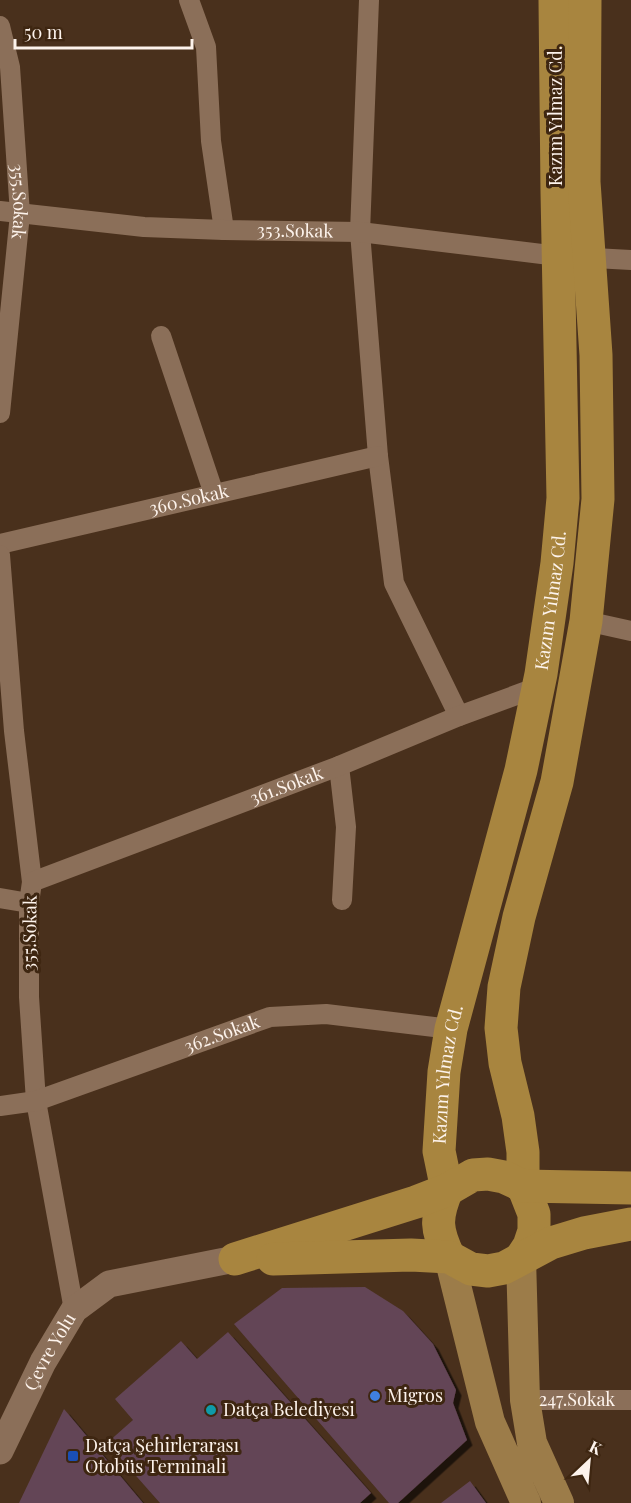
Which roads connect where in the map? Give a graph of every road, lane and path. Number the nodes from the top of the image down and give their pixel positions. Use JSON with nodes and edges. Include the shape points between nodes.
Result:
{"nodes":[{"id":1,"x":189,"y":0,"type":"edge"},
{"id":2,"x":369,"y":0,"type":"edge"},
{"id":3,"x":555,"y":0,"type":"edge"},
{"id":4,"x":585,"y":0,"type":"edge"},
{"id":5,"x":0,"y":26,"type":"edge"},
{"id":6,"x":0,"y":211,"type":"edge"},
{"id":7,"x":20,"y":214,"type":"junction"},
{"id":8,"x":224,"y":230,"type":"junction"},
{"id":9,"x":360,"y":232,"type":"junction"},
{"id":10,"x":574,"y":257,"type":"junction"},
{"id":11,"x":631,"y":260,"type":"edge"},
{"id":12,"x":161,"y":336,"type":"dead end"},
{"id":13,"x":0,"y":413,"type":"edge"},
{"id":14,"x":378,"y":456,"type":"junction"},
{"id":15,"x":214,"y":494,"type":"junction"},
{"id":16,"x":0,"y":544,"type":"edge"},
{"id":17,"x":0,"y":555,"type":"edge"},
{"id":18,"x":586,"y":621,"type":"junction"},
{"id":19,"x":631,"y":631,"type":"edge"},
{"id":20,"x":538,"y":687,"type":"junction"},
{"id":21,"x":459,"y":716,"type":"junction"},
{"id":22,"x":339,"y":766,"type":"junction"},
{"id":23,"x":32,"y":882,"type":"junction"},
{"id":24,"x":0,"y":898,"type":"edge"},
{"id":25,"x":342,"y":900,"type":"dead end"},
{"id":26,"x":29,"y":903,"type":"junction"},
{"id":27,"x":451,"y":1029,"type":"junction"},
{"id":28,"x":36,"y":1101,"type":"junction"},
{"id":29,"x":0,"y":1106,"type":"edge"},
{"id":30,"x":523,"y":1186,"type":"junction"},
{"id":31,"x":631,"y":1188,"type":"edge"},
{"id":32,"x":447,"y":1190,"type":"junction"},
{"id":33,"x":631,"y":1224,"type":"edge"},
{"id":34,"x":449,"y":1257,"type":"junction"},
{"id":35,"x":521,"y":1258,"type":"junction"},
{"id":36,"x":236,"y":1259,"type":"junction"},
{"id":37,"x":74,"y":1310,"type":"junction"},
{"id":38,"x":525,"y":1400,"type":"junction"},
{"id":39,"x":631,"y":1400,"type":"edge"},
{"id":40,"x":0,"y":1451,"type":"edge"},
{"id":41,"x":526,"y":1503,"type":"edge"},
{"id":42,"x":559,"y":1503,"type":"edge"}],
"edges":[{"from":1,"to":8,"type":"street","via":[[206,47],[211,141]]},
{"from":2,"to":9,"type":"street"},
{"from":3,"to":10,"type":"highway","name":"Kazım Yılmaz Cd."},
{"from":4,"to":10,"type":"highway","name":"Kazım Yılmaz Cd.","via":[[584,182]]},
{"from":5,"to":7,"type":"street","name":"355.Sokak","via":[[10,67]]},
{"from":6,"to":7,"type":"street","name":"353.Sokak"},
{"from":7,"to":8,"type":"street","name":"353.Sokak"},
{"from":7,"to":13,"type":"street","name":"355.Sokak"},
{"from":8,"to":9,"type":"street","name":"353.Sokak"},
{"from":9,"to":10,"type":"street","name":"353.Sokak"},
{"from":9,"to":14,"type":"street"},
{"from":10,"to":11,"type":"street","name":"353.Sokak"},
{"from":10,"to":18,"type":"highway","name":"Kazım Yılmaz Cd.","via":[[596,355],[598,499]]},
{"from":10,"to":20,"type":"highway","name":"Kazım Yılmaz Cd.","via":[[563,498],[550,621]]},
{"from":12,"to":15,"type":"street"},
{"from":14,"to":15,"type":"street","name":"360.Sokak"},
{"from":14,"to":21,"type":"street","via":[[394,583]]},
{"from":15,"to":16,"type":"street","name":"360.Sokak"},
{"from":17,"to":23,"type":"street","name":"355.Sokak","via":[[14,731]]},
{"from":18,"to":19,"type":"street"},
{"from":18,"to":30,"type":"highway","name":"Kazım Yılmaz Cd.","via":[[557,782],[504,987],[501,1028],[518,1116]]},
{"from":20,"to":21,"type":"street","name":"361.Sokak"},
{"from":20,"to":27,"type":"highway","name":"Kazım Yılmaz Cd.","via":[[521,770]]},
{"from":21,"to":22,"type":"street","name":"361.Sokak"},
{"from":22,"to":23,"type":"street","name":"361.Sokak"},
{"from":22,"to":25,"type":"street","via":[[346,827]]},
{"from":23,"to":26,"type":"street","name":"355.Sokak"},
{"from":24,"to":26,"type":"street"},
{"from":26,"to":28,"type":"street","name":"355.Sokak","via":[[29,997]]},
{"from":27,"to":28,"type":"street","name":"362.Sokak","via":[[326,1014],[270,1017]]},
{"from":27,"to":32,"type":"highway","name":"Kazım Yılmaz Cd.","via":[[439,1151]]},
{"from":28,"to":29,"type":"street","name":"362.Sokak"},
{"from":28,"to":37,"type":"street","name":"355.Sokak"},
{"from":30,"to":31,"type":"highway"},
{"from":30,"to":32,"type":"highway","via":[[489,1174],[473,1176]]},
{"from":30,"to":35,"type":"highway","via":[[534,1214],[534,1231]]},
{"from":32,"to":34,"type":"highway","via":[[437,1222]]},
{"from":32,"to":36,"type":"highway"},
{"from":33,"to":35,"type":"highway","via":[[573,1236]]},
{"from":34,"to":35,"type":"highway","via":[[471,1269],[488,1271],[504,1268]]},
{"from":34,"to":36,"type":"highway"},
{"from":34,"to":41,"type":"main road","via":[[490,1422]]},
{"from":35,"to":38,"type":"main road"},
{"from":36,"to":37,"type":"street","name":"Çevre Yolu","via":[[109,1284]]},
{"from":37,"to":40,"type":"street","name":"Çevre Yolu","via":[[43,1362]]},
{"from":38,"to":39,"type":"street","name":"247.Sokak"},
{"from":38,"to":42,"type":"main road","via":[[532,1443]]}]}
